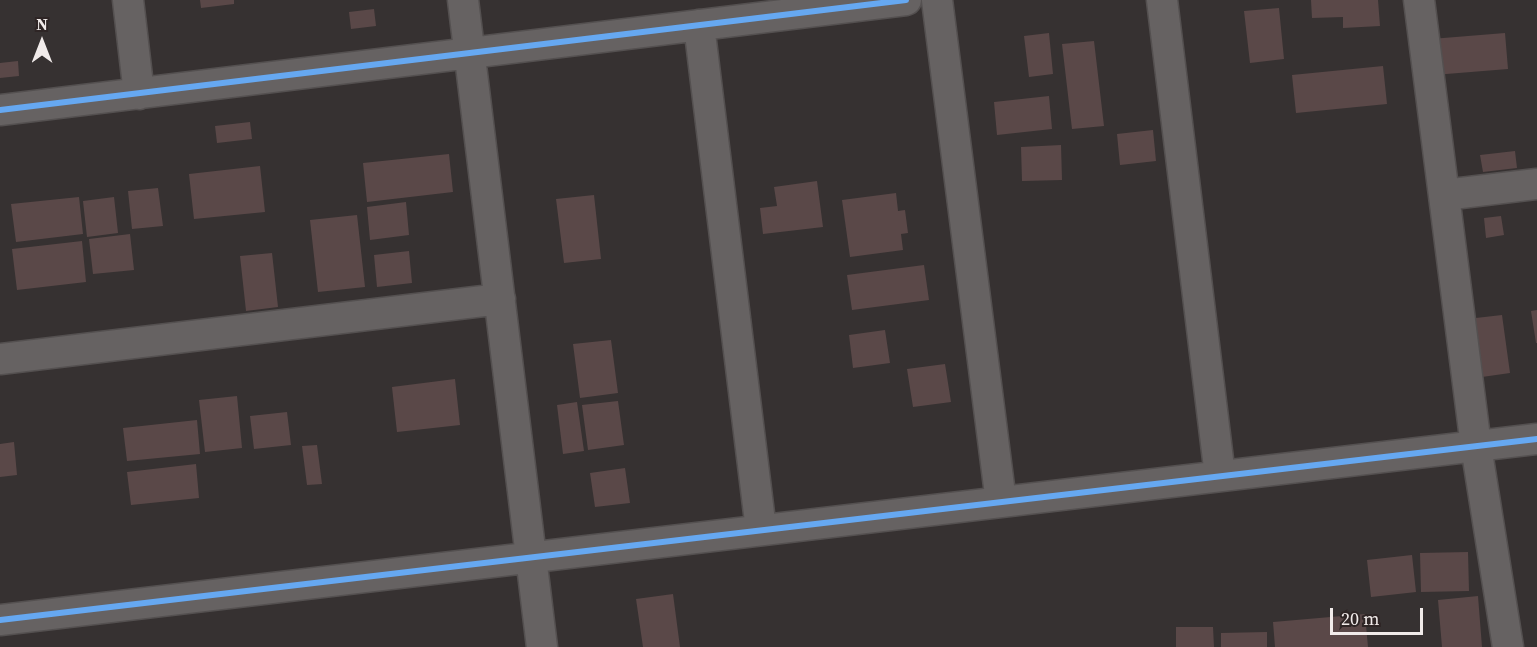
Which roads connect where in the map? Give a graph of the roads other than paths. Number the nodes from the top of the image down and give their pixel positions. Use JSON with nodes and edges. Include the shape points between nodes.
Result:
{"nodes":[{"id":1,"x":128,"y":0,"type":"edge"},
{"id":2,"x":463,"y":0,"type":"edge"},
{"id":3,"x":906,"y":0,"type":"edge"},
{"id":4,"x":937,"y":0,"type":"edge"},
{"id":5,"x":1161,"y":0,"type":"edge"},
{"id":6,"x":1419,"y":0,"type":"edge"},
{"id":7,"x":699,"y":25,"type":"junction"},
{"id":8,"x":469,"y":53,"type":"junction"},
{"id":9,"x":139,"y":94,"type":"junction"},
{"id":10,"x":0,"y":110,"type":"edge"},
{"id":11,"x":1537,"y":184,"type":"edge"},
{"id":12,"x":1444,"y":195,"type":"junction"},
{"id":13,"x":500,"y":299,"type":"junction"},
{"id":14,"x":0,"y":358,"type":"edge"},
{"id":15,"x":1537,"y":439,"type":"edge"},
{"id":16,"x":1476,"y":446,"type":"junction"},
{"id":17,"x":1220,"y":476,"type":"junction"},
{"id":18,"x":1001,"y":502,"type":"junction"},
{"id":19,"x":761,"y":530,"type":"junction"},
{"id":20,"x":531,"y":558,"type":"junction"},
{"id":21,"x":0,"y":620,"type":"edge"},
{"id":22,"x":542,"y":647,"type":"edge"},
{"id":23,"x":1508,"y":647,"type":"edge"}],
"edges":[{"from":1,"to":9,"type":"street"},
{"from":2,"to":8,"type":"street"},
{"from":3,"to":7,"type":"street"},
{"from":4,"to":18,"type":"street"},
{"from":5,"to":17,"type":"street"},
{"from":6,"to":12,"type":"street"},
{"from":7,"to":8,"type":"street"},
{"from":7,"to":19,"type":"street"},
{"from":8,"to":9,"type":"street"},
{"from":8,"to":13,"type":"street"},
{"from":9,"to":10,"type":"street"},
{"from":11,"to":12,"type":"street"},
{"from":12,"to":16,"type":"street"},
{"from":13,"to":14,"type":"street"},
{"from":13,"to":20,"type":"street"},
{"from":15,"to":16,"type":"street"},
{"from":16,"to":17,"type":"street"},
{"from":16,"to":23,"type":"street"},
{"from":17,"to":18,"type":"street"},
{"from":18,"to":19,"type":"street"},
{"from":19,"to":20,"type":"street"},
{"from":20,"to":21,"type":"street"},
{"from":20,"to":22,"type":"street"}]}
